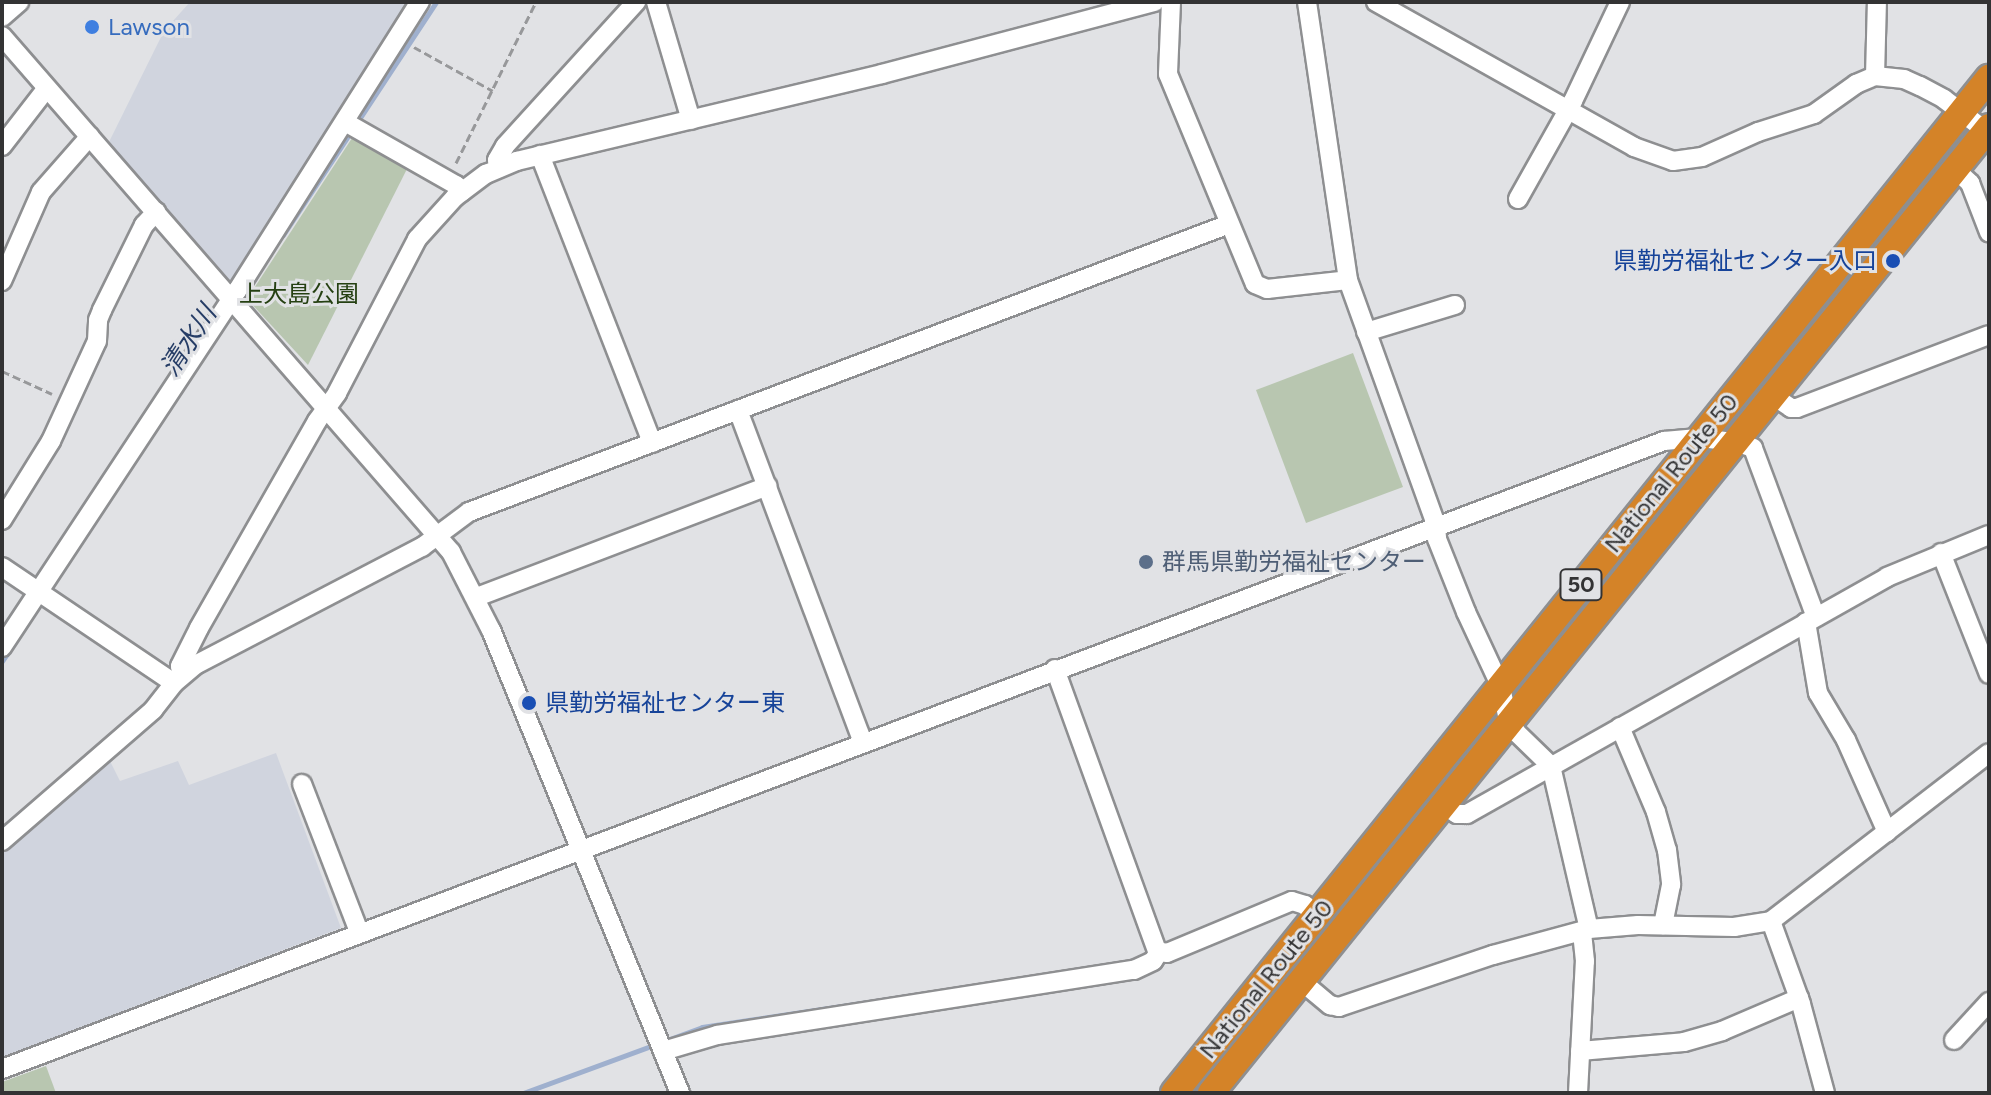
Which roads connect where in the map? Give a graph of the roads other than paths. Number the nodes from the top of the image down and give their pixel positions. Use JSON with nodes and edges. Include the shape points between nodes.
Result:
{"nodes":[{"id":1,"x":19,"y":2,"type":"edge"},
{"id":2,"x":420,"y":2,"type":"edge"},
{"id":3,"x":636,"y":2,"type":"edge"},
{"id":4,"x":656,"y":2,"type":"edge"},
{"id":5,"x":1155,"y":2,"type":"edge"},
{"id":6,"x":1171,"y":2,"type":"edge"},
{"id":7,"x":1307,"y":2,"type":"edge"},
{"id":8,"x":1376,"y":2,"type":"edge"},
{"id":9,"x":1620,"y":2,"type":"edge"},
{"id":10,"x":1877,"y":2,"type":"edge"},
{"id":11,"x":2,"y":17,"type":"edge"},
{"id":12,"x":2,"y":36,"type":"edge"},
{"id":13,"x":1875,"y":76,"type":"junction"},
{"id":14,"x":1989,"y":78,"type":"edge"},
{"id":15,"x":47,"y":88,"type":"junction"},
{"id":16,"x":1568,"y":108,"type":"junction"},
{"id":17,"x":1962,"y":112,"type":"junction"},
{"id":18,"x":691,"y":120,"type":"junction"},
{"id":19,"x":345,"y":122,"type":"junction"},
{"id":20,"x":1987,"y":129,"type":"edge"},
{"id":21,"x":90,"y":136,"type":"junction"},
{"id":22,"x":2,"y":146,"type":"edge"},
{"id":23,"x":540,"y":155,"type":"junction"},
{"id":24,"x":499,"y":168,"type":"junction"},
{"id":25,"x":1955,"y":169,"type":"junction"},
{"id":26,"x":455,"y":186,"type":"junction"},
{"id":27,"x":1518,"y":199,"type":"dead end"},
{"id":28,"x":156,"y":212,"type":"junction"},
{"id":29,"x":1229,"y":224,"type":"junction"},
{"id":30,"x":1989,"y":232,"type":"edge"},
{"id":31,"x":1348,"y":280,"type":"junction"},
{"id":32,"x":2,"y":281,"type":"edge"},
{"id":33,"x":232,"y":298,"type":"junction"},
{"id":34,"x":1455,"y":305,"type":"dead end"},
{"id":35,"x":1366,"y":332,"type":"junction"},
{"id":36,"x":1989,"y":335,"type":"edge"},
{"id":37,"x":1772,"y":395,"type":"junction"},
{"id":38,"x":327,"y":407,"type":"junction"},
{"id":39,"x":738,"y":410,"type":"junction"},
{"id":40,"x":1701,"y":438,"type":"junction"},
{"id":41,"x":1735,"y":442,"type":"junction"},
{"id":42,"x":652,"y":443,"type":"junction"},
{"id":43,"x":767,"y":486,"type":"junction"},
{"id":44,"x":2,"y":520,"type":"edge"},
{"id":45,"x":1436,"y":524,"type":"junction"},
{"id":46,"x":438,"y":533,"type":"junction"},
{"id":47,"x":1989,"y":535,"type":"edge"},
{"id":48,"x":1941,"y":553,"type":"junction"},
{"id":49,"x":2,"y":567,"type":"edge"},
{"id":50,"x":38,"y":592,"type":"junction"},
{"id":51,"x":477,"y":597,"type":"junction"},
{"id":52,"x":1811,"y":620,"type":"junction"},
{"id":53,"x":2,"y":647,"type":"edge"},
{"id":54,"x":1055,"y":669,"type":"junction"},
{"id":55,"x":1989,"y":674,"type":"edge"},
{"id":56,"x":178,"y":679,"type":"junction"},
{"id":57,"x":1501,"y":687,"type":"junction"},
{"id":58,"x":1510,"y":722,"type":"junction"},
{"id":59,"x":1620,"y":727,"type":"junction"},
{"id":60,"x":863,"y":742,"type":"junction"},
{"id":61,"x":1987,"y":757,"type":"edge"},
{"id":62,"x":1551,"y":766,"type":"junction"},
{"id":63,"x":302,"y":784,"type":"dead end"},
{"id":64,"x":1442,"y":804,"type":"junction"},
{"id":65,"x":1887,"y":832,"type":"junction"},
{"id":66,"x":2,"y":841,"type":"edge"},
{"id":67,"x":581,"y":849,"type":"junction"},
{"id":68,"x":1315,"y":916,"type":"junction"},
{"id":69,"x":1771,"y":921,"type":"junction"},
{"id":70,"x":1663,"y":925,"type":"junction"},
{"id":71,"x":1586,"y":930,"type":"junction"},
{"id":72,"x":359,"y":932,"type":"junction"},
{"id":73,"x":1159,"y":952,"type":"junction"},
{"id":74,"x":1301,"y":981,"type":"junction"},
{"id":75,"x":1799,"y":998,"type":"junction"},
{"id":76,"x":1989,"y":1002,"type":"edge"},
{"id":77,"x":1954,"y":1040,"type":"dead end"},
{"id":78,"x":663,"y":1051,"type":"junction"},
{"id":79,"x":1580,"y":1051,"type":"junction"},
{"id":80,"x":2,"y":1069,"type":"edge"},
{"id":81,"x":680,"y":1093,"type":"edge"},
{"id":82,"x":1174,"y":1093,"type":"edge"},
{"id":83,"x":1211,"y":1093,"type":"edge"},
{"id":84,"x":1578,"y":1093,"type":"edge"},
{"id":85,"x":1825,"y":1093,"type":"edge"}],
"edges":[{"from":1,"to":11,"type":"street"},
{"from":2,"to":19,"type":"street"},
{"from":3,"to":24,"type":"street","via":[[505,146],[497,160]]},
{"from":4,"to":18,"type":"street"},
{"from":5,"to":18,"type":"street"},
{"from":6,"to":29,"type":"street","via":[[1168,74]]},
{"from":7,"to":31,"type":"street"},
{"from":8,"to":16,"type":"street"},
{"from":9,"to":16,"type":"street"},
{"from":10,"to":13,"type":"street"},
{"from":12,"to":15,"type":"street"},
{"from":13,"to":16,"type":"street","via":[[1814,114],[1687,161],[1634,147]]},
{"from":13,"to":17,"type":"street","via":[[1904,79]]},
{"from":14,"to":17,"type":"highway","name":"National Route 50","number":"50"},
{"from":15,"to":21,"type":"street"},
{"from":15,"to":22,"type":"street"},
{"from":16,"to":27,"type":"street"},
{"from":17,"to":20,"type":"street"},
{"from":17,"to":40,"type":"highway","name":"National Route 50","number":"50"},
{"from":18,"to":23,"type":"street"},
{"from":19,"to":26,"type":"street"},
{"from":19,"to":33,"type":"street"},
{"from":20,"to":25,"type":"highway","name":"National Route 50","number":"50"},
{"from":21,"to":28,"type":"street"},
{"from":21,"to":32,"type":"street","via":[[41,192]]},
{"from":23,"to":24,"type":"street"},
{"from":23,"to":42,"type":"street"},
{"from":24,"to":26,"type":"street"},
{"from":25,"to":30,"type":"street","via":[[1970,183]]},
{"from":25,"to":37,"type":"highway","name":"National Route 50","number":"50"},
{"from":26,"to":38,"type":"street","via":[[417,239]]},
{"from":28,"to":33,"type":"street"},
{"from":28,"to":44,"type":"street","via":[[144,225],[102,310],[97,341],[51,441]]},
{"from":29,"to":31,"type":"street","via":[[1262,289]]},
{"from":29,"to":39,"type":"street"},
{"from":31,"to":35,"type":"street"},
{"from":33,"to":38,"type":"street"},
{"from":33,"to":50,"type":"street"},
{"from":34,"to":35,"type":"street"},
{"from":35,"to":45,"type":"street"},
{"from":36,"to":37,"type":"street","via":[[1797,408]]},
{"from":37,"to":41,"type":"highway","name":"National Route 50","number":"50"},
{"from":38,"to":46,"type":"street"},
{"from":38,"to":56,"type":"street","via":[[199,628]]},
{"from":39,"to":42,"type":"street"},
{"from":39,"to":43,"type":"street"},
{"from":40,"to":41,"type":"street"},
{"from":40,"to":45,"type":"street","via":[[1648,446]]},
{"from":40,"to":57,"type":"highway","name":"National Route 50","number":"50"},
{"from":41,"to":52,"type":"street","via":[[1749,445],[1758,458]]},
{"from":41,"to":58,"type":"highway","name":"National Route 50","number":"50"},
{"from":42,"to":46,"type":"street","via":[[469,512]]},
{"from":43,"to":51,"type":"street"},
{"from":43,"to":60,"type":"street"},
{"from":45,"to":54,"type":"street"},
{"from":45,"to":57,"type":"street","via":[[1466,612]]},
{"from":46,"to":51,"type":"street"},
{"from":46,"to":56,"type":"street","via":[[422,547]]},
{"from":47,"to":48,"type":"street"},
{"from":48,"to":52,"type":"street"},
{"from":48,"to":55,"type":"street"},
{"from":49,"to":50,"type":"street"},
{"from":50,"to":53,"type":"street"},
{"from":50,"to":56,"type":"street"},
{"from":51,"to":67,"type":"street"},
{"from":52,"to":59,"type":"street"},
{"from":52,"to":65,"type":"street","via":[[1818,693],[1846,740]]},
{"from":54,"to":60,"type":"street"},
{"from":54,"to":73,"type":"street"},
{"from":56,"to":66,"type":"street","via":[[153,710]]},
{"from":57,"to":58,"type":"street"},
{"from":57,"to":68,"type":"highway","name":"National Route 50","number":"50"},
{"from":58,"to":62,"type":"street"},
{"from":58,"to":64,"type":"highway","name":"National Route 50","number":"50"},
{"from":59,"to":62,"type":"street"},
{"from":59,"to":70,"type":"street","via":[[1667,850],[1671,885]]},
{"from":60,"to":67,"type":"street"},
{"from":61,"to":65,"type":"street"},
{"from":62,"to":64,"type":"street","via":[[1467,814]]},
{"from":62,"to":71,"type":"street"},
{"from":63,"to":72,"type":"street"},
{"from":64,"to":74,"type":"highway","name":"National Route 50","number":"50"},
{"from":65,"to":69,"type":"street"},
{"from":67,"to":72,"type":"street"},
{"from":67,"to":78,"type":"street"},
{"from":68,"to":73,"type":"street","via":[[1292,901]]},
{"from":68,"to":82,"type":"highway","name":"National Route 50","number":"50"},
{"from":69,"to":70,"type":"street","via":[[1734,927]]},
{"from":69,"to":75,"type":"street"},
{"from":70,"to":71,"type":"street"},
{"from":71,"to":74,"type":"street","via":[[1493,955],[1345,1006],[1330,1005]]},
{"from":71,"to":79,"type":"street"},
{"from":72,"to":80,"type":"street"},
{"from":73,"to":78,"type":"street","via":[[1134,970],[717,1035]]},
{"from":74,"to":83,"type":"highway","name":"National Route 50","number":"50"},
{"from":75,"to":79,"type":"street","via":[[1684,1042]]},
{"from":75,"to":85,"type":"street"},
{"from":76,"to":77,"type":"street"},
{"from":78,"to":81,"type":"street"},
{"from":79,"to":84,"type":"street"}]}
